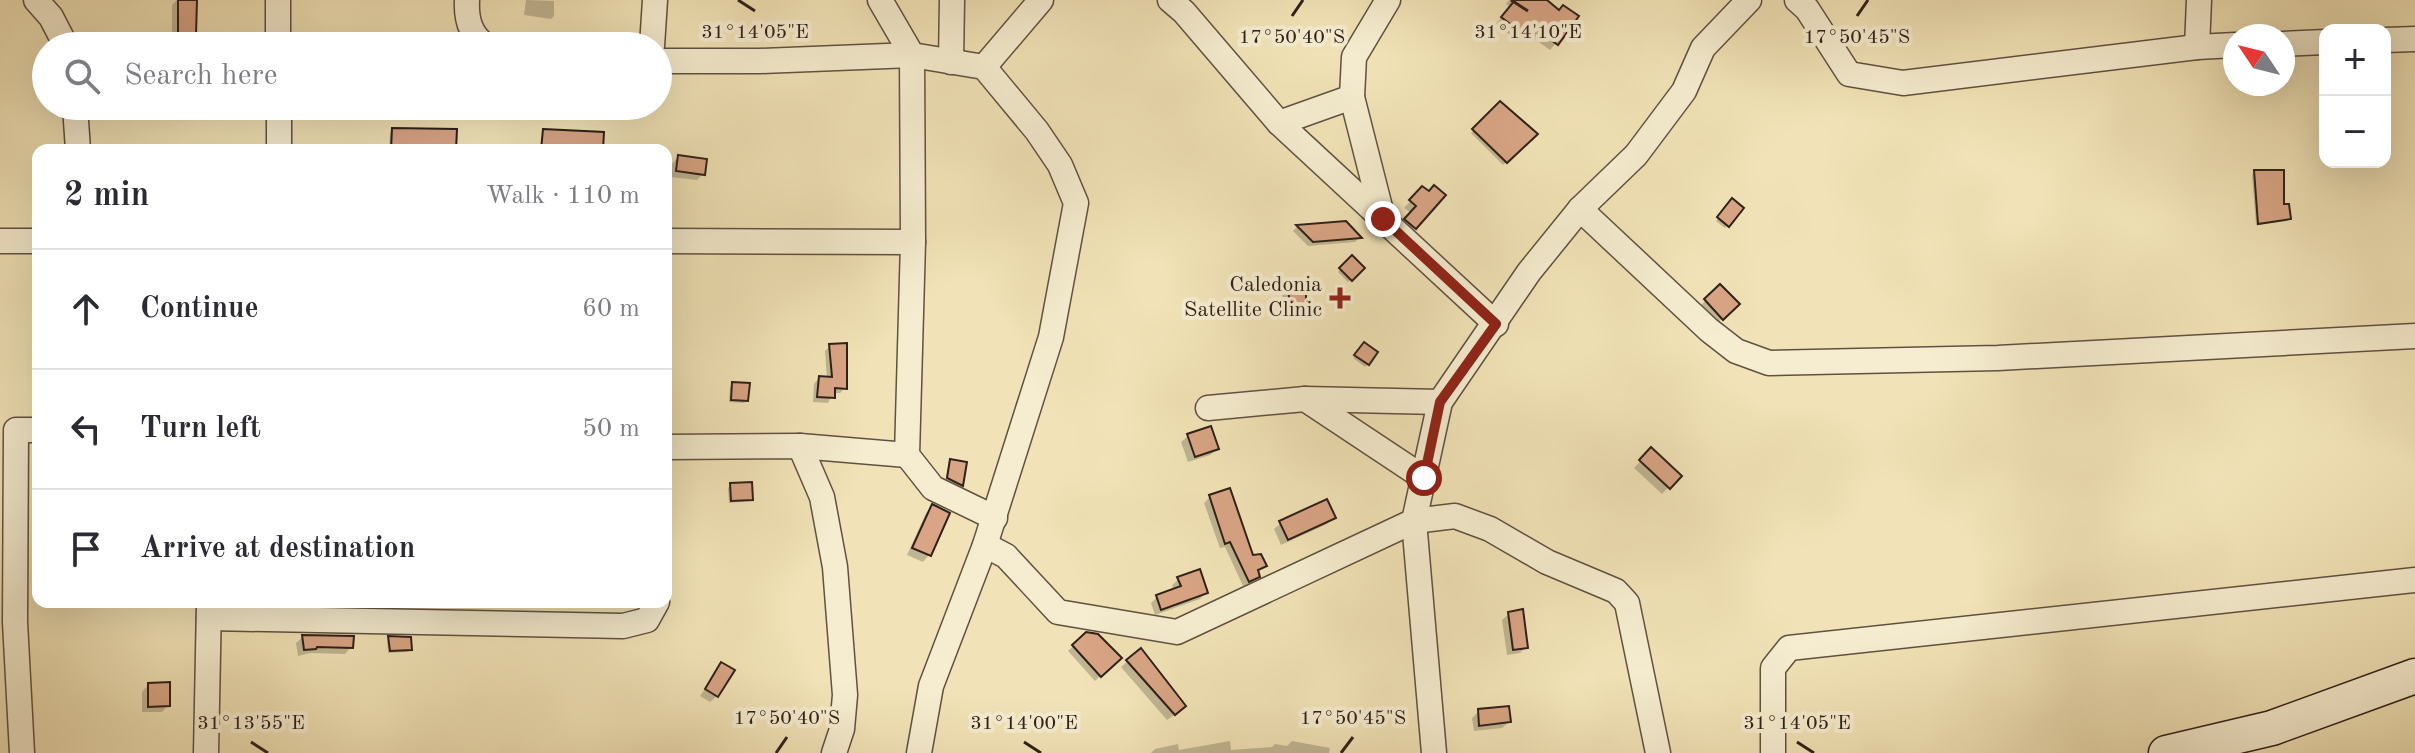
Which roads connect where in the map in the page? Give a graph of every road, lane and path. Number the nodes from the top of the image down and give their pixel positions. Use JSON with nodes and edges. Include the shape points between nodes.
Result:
{"nodes":[{"id":1,"x":36,"y":0,"type":"edge"},
{"id":2,"x":278,"y":0,"type":"edge"},
{"id":3,"x":467,"y":0,"type":"edge"},
{"id":4,"x":655,"y":0,"type":"edge"},
{"id":5,"x":880,"y":0,"type":"edge"},
{"id":6,"x":952,"y":0,"type":"edge"},
{"id":7,"x":1041,"y":0,"type":"edge"},
{"id":8,"x":1170,"y":0,"type":"edge"},
{"id":9,"x":1388,"y":0,"type":"edge"},
{"id":10,"x":1749,"y":0,"type":"edge"},
{"id":11,"x":1797,"y":0,"type":"edge"},
{"id":12,"x":2199,"y":0,"type":"edge"},
{"id":13,"x":59,"y":32,"type":"edge"},
{"id":14,"x":278,"y":32,"type":"edge"},
{"id":15,"x":473,"y":32,"type":"edge"},
{"id":16,"x":653,"y":32,"type":"edge"},
{"id":17,"x":2415,"y":39,"type":"edge"},
{"id":18,"x":2391,"y":40,"type":"edge"},
{"id":19,"x":2319,"y":42,"type":"edge"},
{"id":20,"x":2295,"y":43,"type":"edge"},
{"id":21,"x":2223,"y":46,"type":"edge"},
{"id":22,"x":2197,"y":47,"type":"junction"},
{"id":23,"x":912,"y":55,"type":"junction"},
{"id":24,"x":672,"y":61,"type":"edge"},
{"id":25,"x":951,"y":62,"type":"junction"},
{"id":26,"x":984,"y":67,"type":"junction"},
{"id":27,"x":1352,"y":97,"type":"junction"},
{"id":28,"x":76,"y":120,"type":"edge"},
{"id":29,"x":279,"y":120,"type":"edge"},
{"id":30,"x":1279,"y":123,"type":"junction"},
{"id":31,"x":78,"y":144,"type":"edge"},
{"id":32,"x":279,"y":144,"type":"edge"},
{"id":33,"x":1580,"y":209,"type":"junction"},
{"id":34,"x":1383,"y":219,"type":"junction"},
{"id":35,"x":0,"y":241,"type":"edge"},
{"id":36,"x":32,"y":241,"type":"edge"},
{"id":37,"x":672,"y":241,"type":"edge"},
{"id":38,"x":913,"y":242,"type":"junction"},
{"id":39,"x":1496,"y":324,"type":"junction"},
{"id":40,"x":2415,"y":336,"type":"edge"},
{"id":41,"x":1305,"y":399,"type":"junction"},
{"id":42,"x":1440,"y":402,"type":"junction"},
{"id":43,"x":1208,"y":408,"type":"dead end"},
{"id":44,"x":18,"y":430,"type":"edge"},
{"id":45,"x":800,"y":446,"type":"junction"},
{"id":46,"x":672,"y":447,"type":"edge"},
{"id":47,"x":907,"y":455,"type":"junction"},
{"id":48,"x":1424,"y":478,"type":"junction"},
{"id":49,"x":995,"y":518,"type":"junction"},
{"id":50,"x":1414,"y":521,"type":"junction"},
{"id":51,"x":985,"y":545,"type":"junction"},
{"id":52,"x":2415,"y":580,"type":"edge"},
{"id":53,"x":654,"y":608,"type":"edge"},
{"id":54,"x":209,"y":610,"type":"edge"},
{"id":55,"x":7,"y":622,"type":"edge"},
{"id":56,"x":2415,"y":676,"type":"edge"},
{"id":57,"x":22,"y":753,"type":"edge"},
{"id":58,"x":206,"y":753,"type":"edge"},
{"id":59,"x":834,"y":753,"type":"edge"},
{"id":60,"x":919,"y":753,"type":"edge"},
{"id":61,"x":1434,"y":753,"type":"edge"},
{"id":62,"x":1658,"y":753,"type":"edge"},
{"id":63,"x":1773,"y":753,"type":"edge"},
{"id":64,"x":2166,"y":753,"type":"edge"}],
"edges":[{"from":1,"to":13,"type":"street"},
{"from":2,"to":14,"type":"street"},
{"from":3,"to":15,"type":"street"},
{"from":4,"to":16,"type":"street"},
{"from":5,"to":23,"type":"street"},
{"from":6,"to":25,"type":"street"},
{"from":7,"to":26,"type":"street"},
{"from":8,"to":30,"type":"street"},
{"from":9,"to":27,"type":"street","via":[[1354,57]]},
{"from":10,"to":33,"type":"street","via":[[1703,48],[1684,91],[1636,155]]},
{"from":11,"to":22,"type":"street","via":[[1849,74],[1903,83]]},
{"from":12,"to":22,"type":"street"},
{"from":17,"to":18,"type":"street"},
{"from":19,"to":20,"type":"street"},
{"from":21,"to":22,"type":"street"},
{"from":23,"to":24,"type":"street"},
{"from":23,"to":25,"type":"street"},
{"from":23,"to":38,"type":"street"},
{"from":25,"to":26,"type":"street"},
{"from":26,"to":49,"type":"street","via":[[1060,165],[1076,203],[1051,337]]},
{"from":27,"to":30,"type":"street"},
{"from":27,"to":34,"type":"street"},
{"from":28,"to":31,"type":"street"},
{"from":29,"to":32,"type":"street"},
{"from":30,"to":34,"type":"street"},
{"from":33,"to":39,"type":"street","via":[[1529,272]]},
{"from":33,"to":40,"type":"street","via":[[1709,330],[1736,351],[1769,363],[1998,358]]},
{"from":34,"to":39,"type":"street"},
{"from":35,"to":36,"type":"street"},
{"from":37,"to":38,"type":"street"},
{"from":38,"to":47,"type":"street"},
{"from":39,"to":42,"type":"street"},
{"from":41,"to":42,"type":"street"},
{"from":41,"to":43,"type":"street"},
{"from":41,"to":48,"type":"street"},
{"from":42,"to":48,"type":"street"},
{"from":44,"to":55,"type":"street"},
{"from":45,"to":46,"type":"street"},
{"from":45,"to":47,"type":"street"},
{"from":45,"to":59,"type":"street","via":[[822,497],[835,567],[845,695]]},
{"from":47,"to":49,"type":"street","via":[[933,488]]},
{"from":48,"to":50,"type":"street"},
{"from":49,"to":51,"type":"street"},
{"from":50,"to":51,"type":"street","via":[[1177,632],[1058,612],[1006,556]]},
{"from":50,"to":61,"type":"street"},
{"from":50,"to":62,"type":"street","via":[[1455,516],[1616,591],[1627,603]]},
{"from":51,"to":60,"type":"street","via":[[931,686]]},
{"from":52,"to":63,"type":"street","via":[[1789,648],[1773,668]]},
{"from":53,"to":54,"type":"street","via":[[647,620],[623,626]]},
{"from":54,"to":58,"type":"street"},
{"from":55,"to":57,"type":"street"},
{"from":56,"to":64,"type":"street","via":[[2272,728]]}]}
